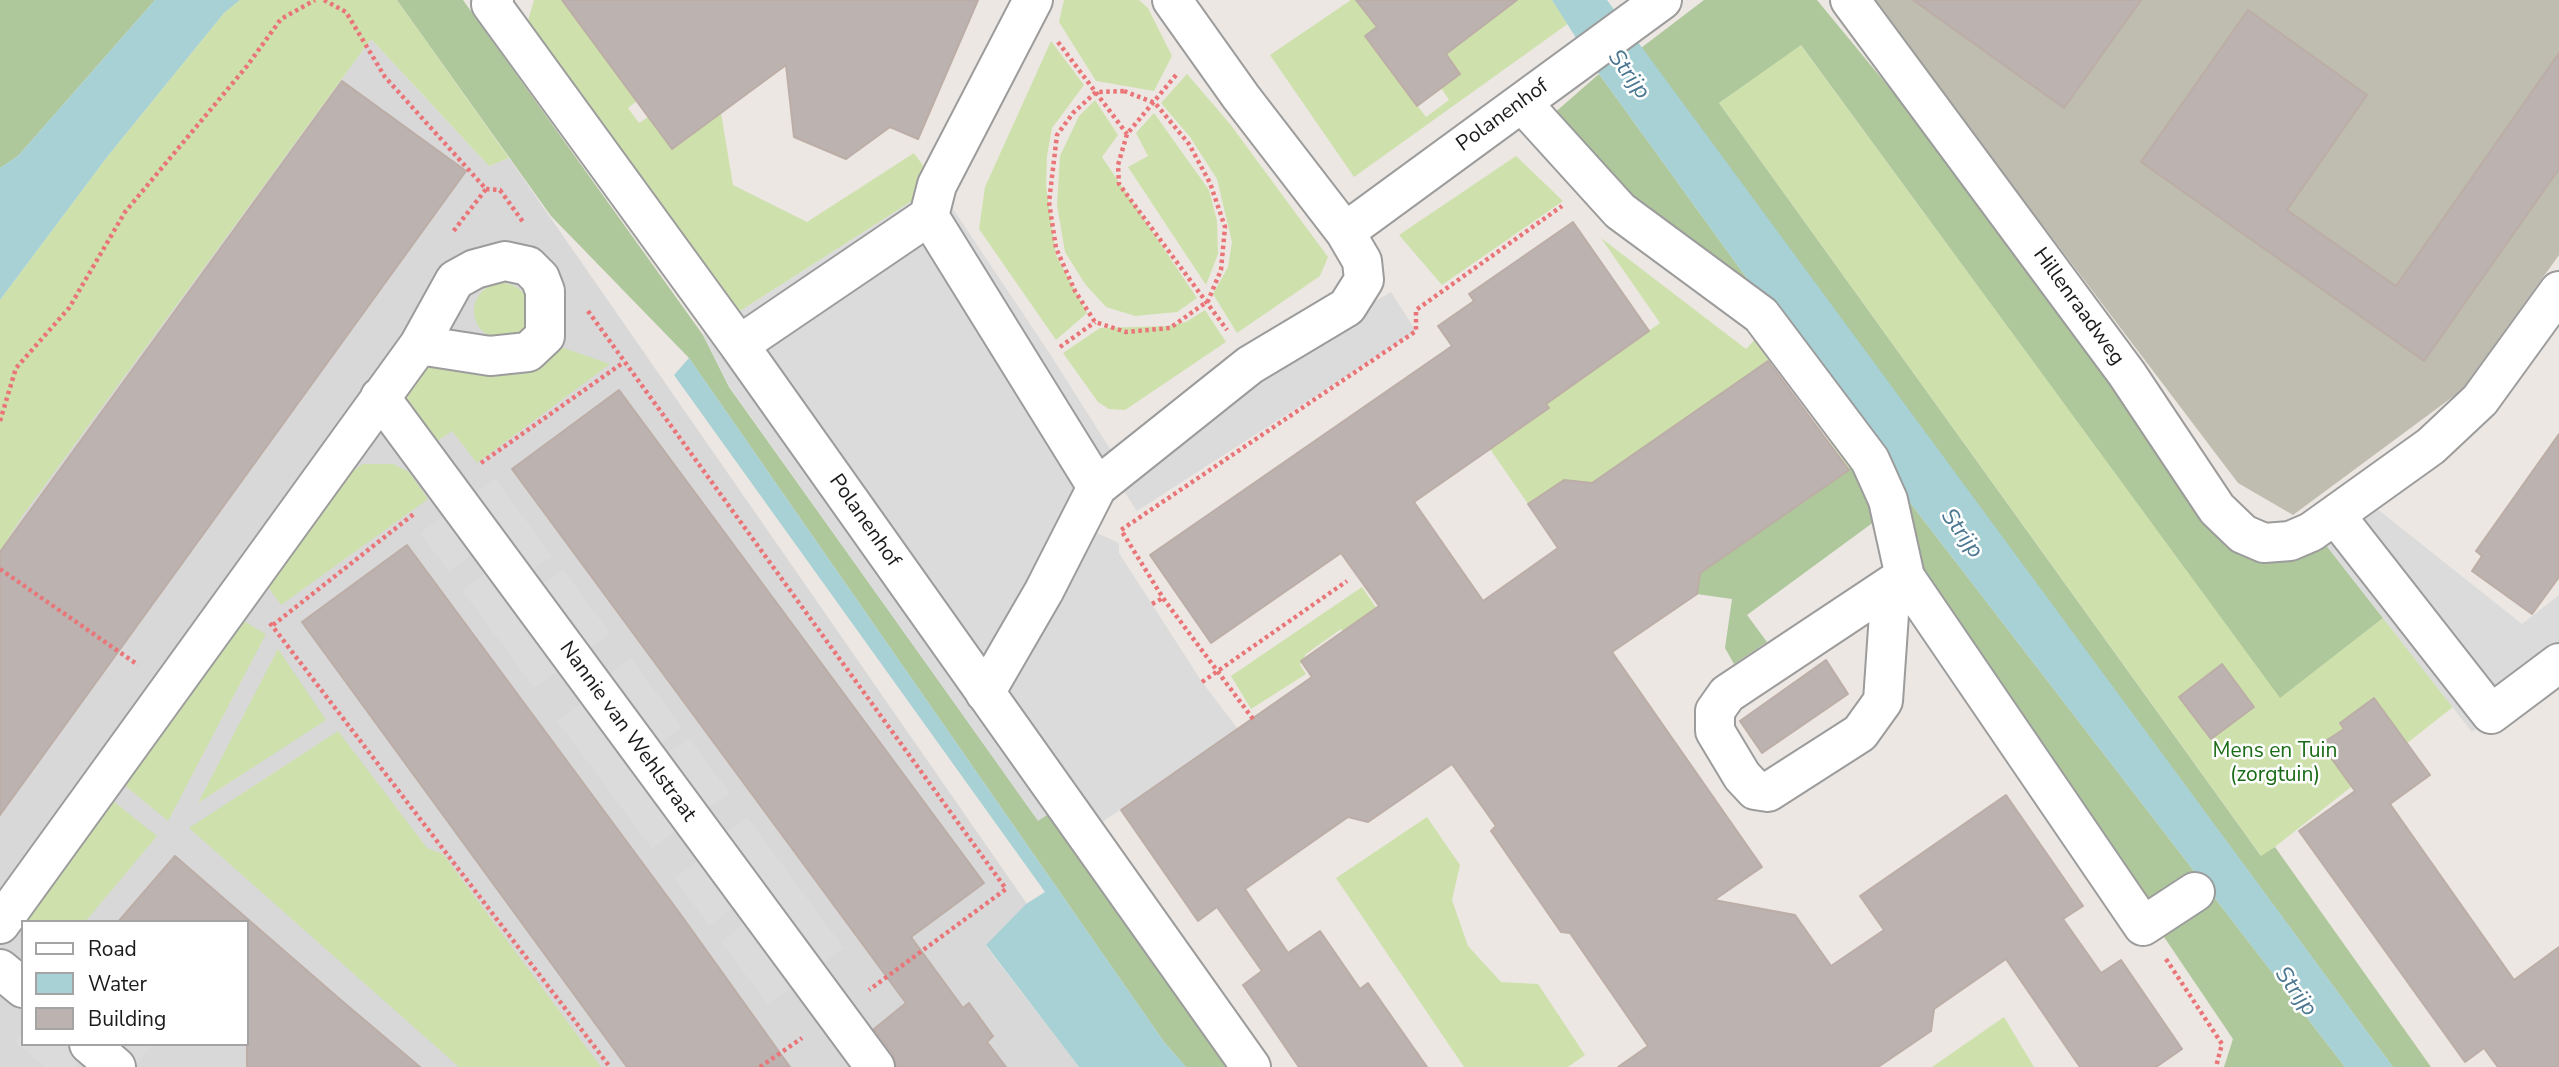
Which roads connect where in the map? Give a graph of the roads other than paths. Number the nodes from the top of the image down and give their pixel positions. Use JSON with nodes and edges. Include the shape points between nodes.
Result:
{"nodes":[{"id":1,"x":494,"y":0,"type":"edge"},
{"id":2,"x":1172,"y":0,"type":"edge"},
{"id":3,"x":1850,"y":0,"type":"edge"},
{"id":4,"x":1032,"y":2,"type":"edge"},
{"id":5,"x":1647,"y":11,"type":"edge"},
{"id":6,"x":1522,"y":103,"type":"junction"},
{"id":7,"x":929,"y":216,"type":"junction"},
{"id":8,"x":1345,"y":232,"type":"junction"},
{"id":9,"x":2559,"y":290,"type":"edge"},
{"id":10,"x":419,"y":345,"type":"dead end"},
{"id":11,"x":739,"y":345,"type":"junction"},
{"id":12,"x":380,"y":397,"type":"junction"},
{"id":13,"x":1097,"y":487,"type":"junction"},
{"id":14,"x":2336,"y":516,"type":"junction"},
{"id":15,"x":1898,"y":581,"type":"junction"},
{"id":16,"x":2559,"y":663,"type":"edge"},
{"id":17,"x":985,"y":693,"type":"junction"},
{"id":18,"x":2195,"y":892,"type":"dead end"},
{"id":19,"x":0,"y":924,"type":"edge"},
{"id":20,"x":0,"y":969,"type":"edge"},
{"id":21,"x":21,"y":986,"type":"edge"},
{"id":22,"x":91,"y":1046,"type":"edge"},
{"id":23,"x":116,"y":1067,"type":"edge"},
{"id":24,"x":875,"y":1067,"type":"edge"},
{"id":25,"x":1251,"y":1067,"type":"edge"}],
"edges":[{"from":1,"to":11,"type":"street","name":"Polanenhof","via":[[491,4]]},
{"from":2,"to":8,"type":"street"},
{"from":3,"to":14,"type":"street","name":"Hillenraadweg","via":[[2127,374],[2217,509],[2243,534],[2264,543],[2290,541]]},
{"from":4,"to":7,"type":"street","via":[[937,185]]},
{"from":5,"to":6,"type":"street","name":"Polanenhof"},
{"from":6,"to":8,"type":"street","name":"Polanenhof"},
{"from":6,"to":15,"type":"street","via":[[1620,211],[1761,315],[1870,460],[1888,500]]},
{"from":7,"to":11,"type":"street"},
{"from":7,"to":13,"type":"street"},
{"from":8,"to":13,"type":"street","via":[[1362,261],[1364,280],[1347,307],[1250,365]]},
{"from":9,"to":14,"type":"street","name":"Hillenraadweg","via":[[2480,400],[2431,446]]},
{"from":10,"to":12,"type":"street"},
{"from":11,"to":17,"type":"street","name":"Polanenhof"},
{"from":12,"to":19,"type":"street"},
{"from":12,"to":24,"type":"street","name":"Nannie van Wehlstraat"},
{"from":13,"to":17,"type":"street"},
{"from":14,"to":16,"type":"street","via":[[2490,714]]},
{"from":15,"to":15,"type":"street","via":[[1727,694],[1715,711],[1715,732],[1755,790],[1768,792],[1860,733],[1883,701]]},
{"from":15,"to":18,"type":"street","via":[[2143,926]]},
{"from":17,"to":25,"type":"street","name":"Polanenhof"},
{"from":20,"to":21,"type":"street"},
{"from":22,"to":23,"type":"street"}]}
